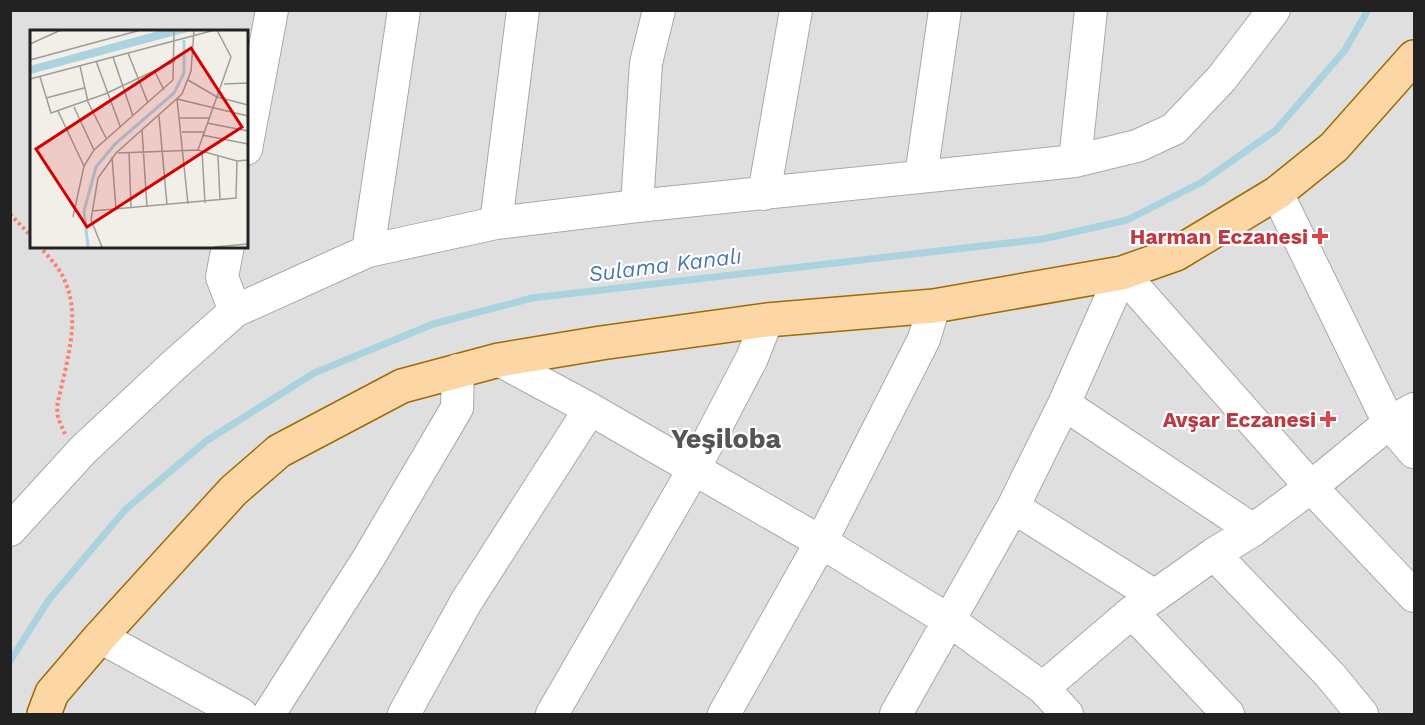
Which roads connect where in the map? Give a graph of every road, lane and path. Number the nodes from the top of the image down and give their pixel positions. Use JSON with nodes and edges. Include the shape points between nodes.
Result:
{"nodes":[{"id":1,"x":272,"y":10,"type":"edge"},
{"id":2,"x":404,"y":10,"type":"edge"},
{"id":3,"x":523,"y":10,"type":"edge"},
{"id":4,"x":659,"y":10,"type":"edge"},
{"id":5,"x":796,"y":10,"type":"edge"},
{"id":6,"x":945,"y":10,"type":"edge"},
{"id":7,"x":1091,"y":10,"type":"edge"},
{"id":8,"x":1266,"y":12,"type":"edge"},
{"id":9,"x":1414,"y":57,"type":"edge"},
{"id":10,"x":248,"y":138,"type":"edge"},
{"id":11,"x":1075,"y":161,"type":"junction"},
{"id":12,"x":921,"y":176,"type":"junction"},
{"id":13,"x":1277,"y":193,"type":"junction"},
{"id":14,"x":764,"y":194,"type":"junction"},
{"id":15,"x":637,"y":206,"type":"junction"},
{"id":16,"x":10,"y":213,"type":"edge"},
{"id":17,"x":496,"y":223,"type":"junction"},
{"id":18,"x":30,"y":235,"type":"edge"},
{"id":19,"x":41,"y":248,"type":"edge"},
{"id":20,"x":228,"y":248,"type":"edge"},
{"id":21,"x":368,"y":251,"type":"junction"},
{"id":22,"x":1122,"y":273,"type":"junction"},
{"id":23,"x":934,"y":306,"type":"junction"},
{"id":24,"x":235,"y":311,"type":"junction"},
{"id":25,"x":767,"y":320,"type":"junction"},
{"id":26,"x":499,"y":360,"type":"junction"},
{"id":27,"x":458,"y":370,"type":"junction"},
{"id":28,"x":1064,"y":404,"type":"junction"},
{"id":29,"x":590,"y":409,"type":"junction"},
{"id":30,"x":1402,"y":416,"type":"edge"},
{"id":31,"x":83,"y":450,"type":"junction"},
{"id":32,"x":1414,"y":452,"type":"edge"},
{"id":33,"x":694,"y":469,"type":"junction"},
{"id":34,"x":1311,"y":487,"type":"junction"},
{"id":35,"x":1012,"y":507,"type":"junction"},
{"id":36,"x":10,"y":530,"type":"edge"},
{"id":37,"x":1253,"y":530,"type":"junction"},
{"id":38,"x":821,"y":542,"type":"junction"},
{"id":39,"x":1214,"y":554,"type":"junction"},
{"id":40,"x":1414,"y":596,"type":"edge"},
{"id":41,"x":1144,"y":604,"type":"junction"},
{"id":42,"x":950,"y":621,"type":"junction"},
{"id":43,"x":100,"y":637,"type":"junction"},
{"id":44,"x":1043,"y":688,"type":"junction"},
{"id":45,"x":44,"y":714,"type":"edge"},
{"id":46,"x":241,"y":714,"type":"edge"},
{"id":47,"x":269,"y":714,"type":"edge"},
{"id":48,"x":404,"y":714,"type":"edge"},
{"id":49,"x":552,"y":714,"type":"edge"},
{"id":50,"x":724,"y":714,"type":"edge"},
{"id":51,"x":896,"y":714,"type":"edge"},
{"id":52,"x":1066,"y":714,"type":"edge"},
{"id":53,"x":1228,"y":714,"type":"edge"},
{"id":54,"x":1362,"y":714,"type":"edge"}],
"edges":[{"from":1,"to":10,"type":"street"},
{"from":2,"to":21,"type":"street"},
{"from":3,"to":17,"type":"street"},
{"from":4,"to":15,"type":"street","via":[[646,63]]},
{"from":5,"to":14,"type":"street"},
{"from":6,"to":12,"type":"street"},
{"from":7,"to":11,"type":"street"},
{"from":8,"to":11,"type":"street","via":[[1222,78],[1174,129],[1137,146]]},
{"from":9,"to":13,"type":"main road","via":[[1334,147]]},
{"from":11,"to":12,"type":"street"},
{"from":12,"to":14,"type":"street"},
{"from":13,"to":22,"type":"main road","via":[[1176,254]]},
{"from":13,"to":30,"type":"street"},
{"from":14,"to":15,"type":"street"},
{"from":15,"to":17,"type":"street"},
{"from":16,"to":18,"type":"path"},
{"from":17,"to":21,"type":"street"},
{"from":19,"to":31,"type":"path","via":[[62,276],[71,304],[72,329],[57,407],[62,429]]},
{"from":20,"to":24,"type":"street","via":[[222,277]]},
{"from":21,"to":24,"type":"street"},
{"from":22,"to":23,"type":"main road"},
{"from":22,"to":28,"type":"street"},
{"from":22,"to":34,"type":"street"},
{"from":23,"to":25,"type":"main road"},
{"from":23,"to":38,"type":"street","via":[[924,339]]},
{"from":24,"to":31,"type":"street"},
{"from":25,"to":26,"type":"main road"},
{"from":25,"to":33,"type":"street","via":[[752,358]]},
{"from":26,"to":27,"type":"main road"},
{"from":26,"to":29,"type":"street"},
{"from":27,"to":43,"type":"main road","via":[[402,386],[279,451],[233,491]]},
{"from":27,"to":47,"type":"street","via":[[457,408],[368,559]]},
{"from":28,"to":35,"type":"street"},
{"from":28,"to":37,"type":"street"},
{"from":29,"to":33,"type":"street"},
{"from":29,"to":48,"type":"street","via":[[466,602]]},
{"from":30,"to":32,"type":"street"},
{"from":30,"to":34,"type":"street"},
{"from":31,"to":36,"type":"street"},
{"from":33,"to":38,"type":"street"},
{"from":33,"to":49,"type":"street"},
{"from":34,"to":37,"type":"street"},
{"from":34,"to":40,"type":"street"},
{"from":35,"to":41,"type":"street"},
{"from":35,"to":42,"type":"street"},
{"from":37,"to":39,"type":"street"},
{"from":38,"to":42,"type":"street"},
{"from":38,"to":50,"type":"street"},
{"from":39,"to":41,"type":"street"},
{"from":39,"to":54,"type":"street"},
{"from":41,"to":44,"type":"street"},
{"from":41,"to":53,"type":"street"},
{"from":42,"to":44,"type":"street"},
{"from":42,"to":51,"type":"street"},
{"from":43,"to":45,"type":"main road","via":[[52,693]]},
{"from":43,"to":46,"type":"street"},
{"from":44,"to":52,"type":"street"}]}
